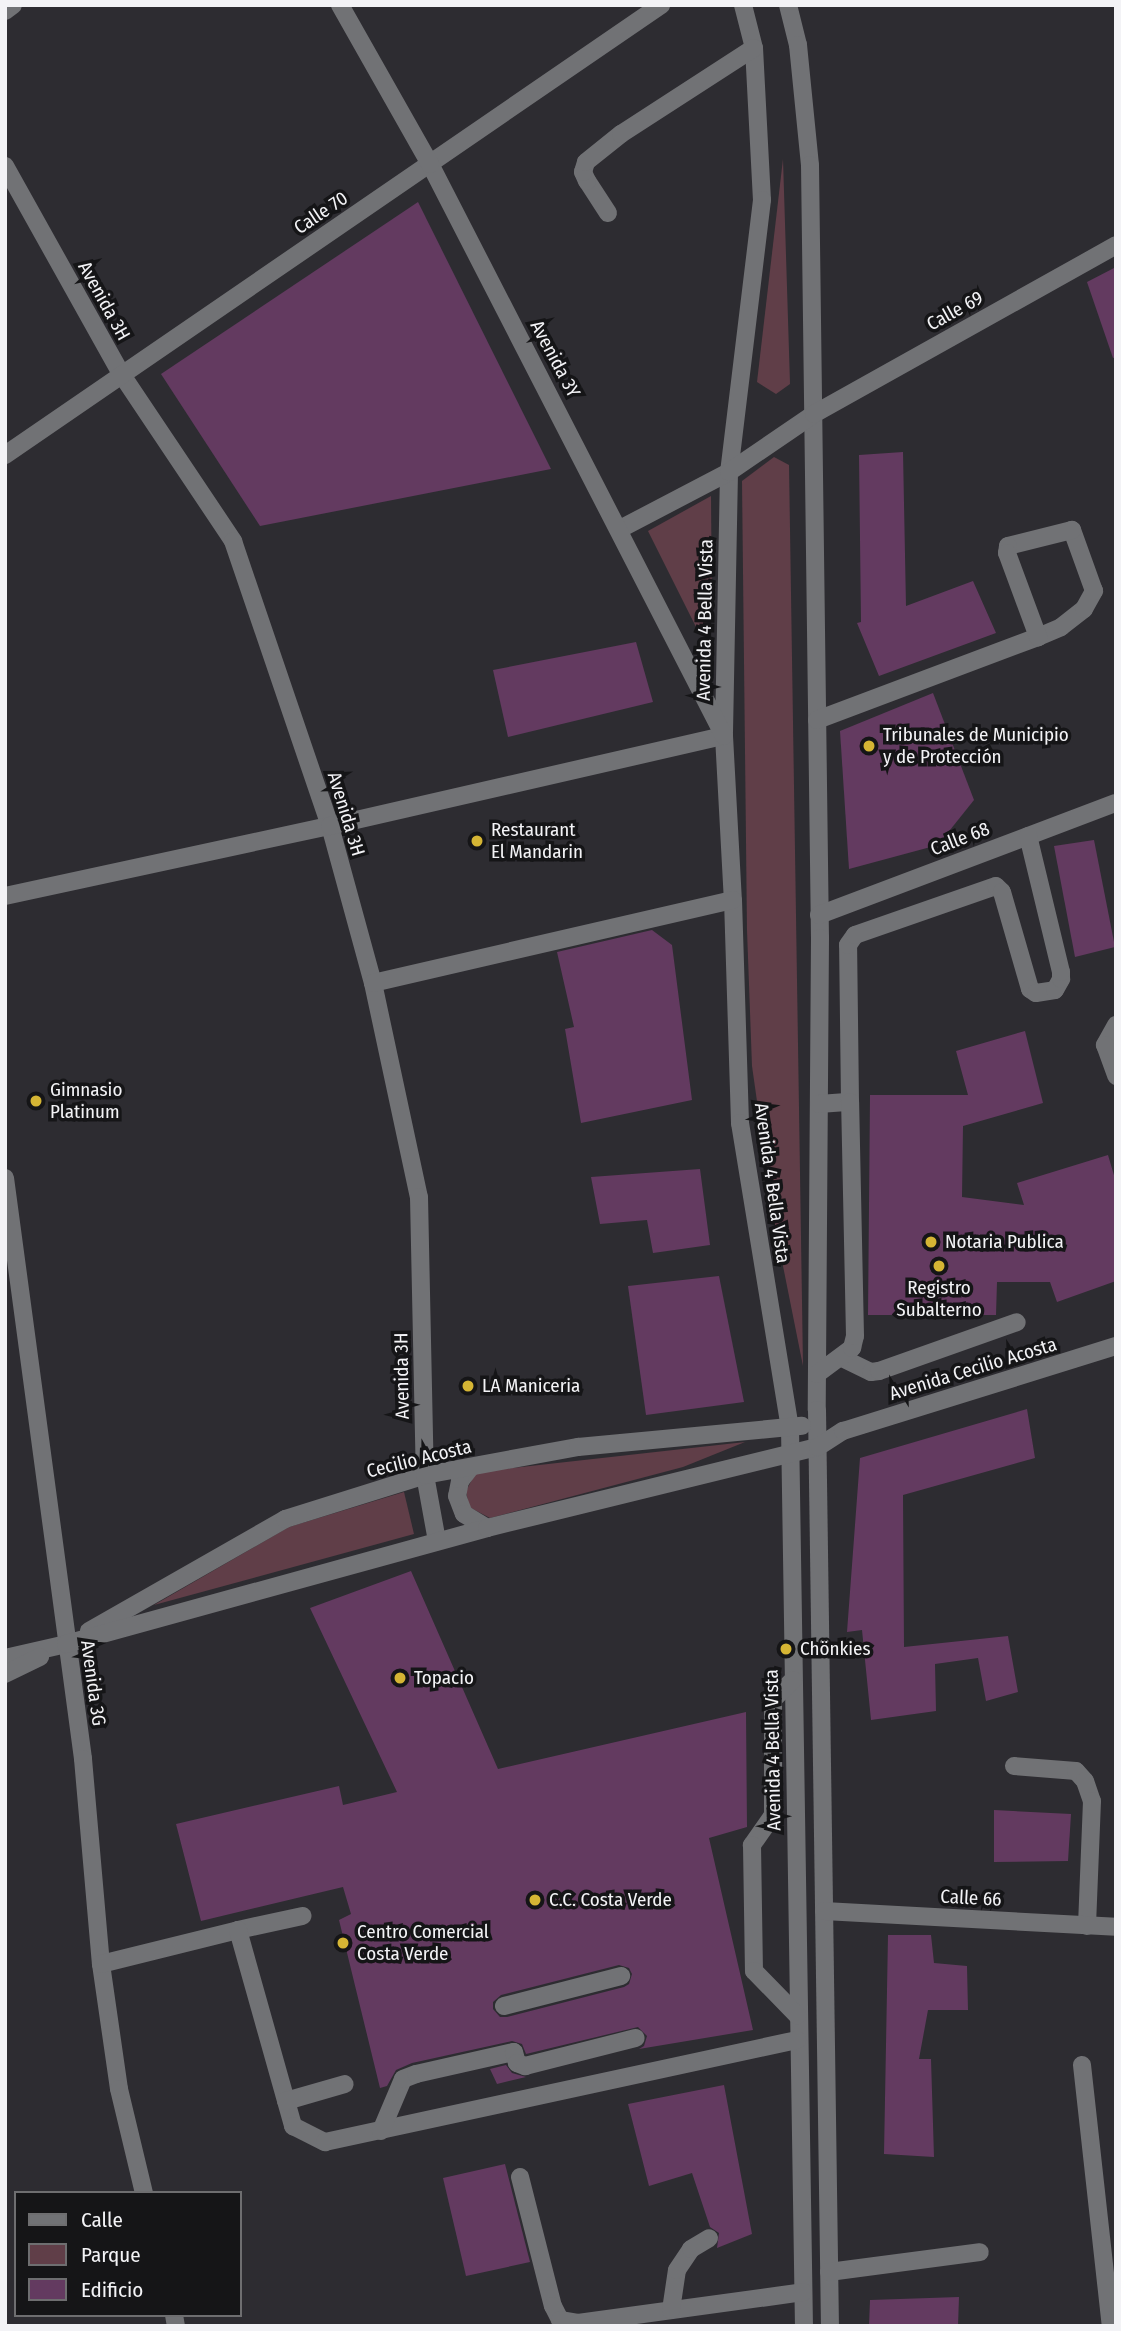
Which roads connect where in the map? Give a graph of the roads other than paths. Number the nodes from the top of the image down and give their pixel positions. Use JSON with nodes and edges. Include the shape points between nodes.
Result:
{"nodes":[{"id":1,"x":13,"y":5,"type":"edge"},
{"id":2,"x":340,"y":5,"type":"edge"},
{"id":3,"x":661,"y":5,"type":"edge"},
{"id":4,"x":743,"y":5,"type":"edge"},
{"id":5,"x":788,"y":5,"type":"edge"},
{"id":6,"x":5,"y":11,"type":"edge"},
{"id":7,"x":754,"y":48,"type":"junction"},
{"id":8,"x":430,"y":164,"type":"junction"},
{"id":9,"x":5,"y":166,"type":"edge"},
{"id":10,"x":608,"y":213,"type":"dead end"},
{"id":11,"x":1116,"y":245,"type":"edge"},
{"id":12,"x":122,"y":376,"type":"junction"},
{"id":13,"x":814,"y":414,"type":"junction"},
{"id":14,"x":5,"y":455,"type":"edge"},
{"id":15,"x":729,"y":472,"type":"junction"},
{"id":16,"x":620,"y":529,"type":"junction"},
{"id":17,"x":1038,"y":637,"type":"junction"},
{"id":18,"x":817,"y":720,"type":"junction"},
{"id":19,"x":724,"y":736,"type":"junction"},
{"id":20,"x":1116,"y":803,"type":"edge"},
{"id":21,"x":330,"y":826,"type":"junction"},
{"id":22,"x":1028,"y":836,"type":"junction"},
{"id":23,"x":5,"y":896,"type":"edge"},
{"id":24,"x":733,"y":900,"type":"junction"},
{"id":25,"x":819,"y":915,"type":"junction"},
{"id":26,"x":373,"y":983,"type":"junction"},
{"id":27,"x":1116,"y":1025,"type":"edge"},
{"id":28,"x":1116,"y":1076,"type":"edge"},
{"id":29,"x":850,"y":1102,"type":"junction"},
{"id":30,"x":819,"y":1104,"type":"junction"},
{"id":31,"x":5,"y":1178,"type":"edge"},
{"id":32,"x":1017,"y":1322,"type":"dead end"},
{"id":33,"x":1116,"y":1346,"type":"edge"},
{"id":34,"x":842,"y":1358,"type":"junction"},
{"id":35,"x":817,"y":1374,"type":"junction"},
{"id":36,"x":817,"y":1424,"type":"junction"},
{"id":37,"x":790,"y":1427,"type":"junction"},
{"id":38,"x":843,"y":1432,"type":"junction"},
{"id":39,"x":818,"y":1447,"type":"junction"},
{"id":40,"x":790,"y":1453,"type":"junction"},
{"id":41,"x":471,"y":1467,"type":"junction"},
{"id":42,"x":425,"y":1475,"type":"junction"},
{"id":43,"x":487,"y":1528,"type":"junction"},
{"id":44,"x":437,"y":1541,"type":"junction"},
{"id":45,"x":66,"y":1644,"type":"junction"},
{"id":46,"x":5,"y":1658,"type":"edge"},
{"id":47,"x":5,"y":1674,"type":"edge"},
{"id":48,"x":793,"y":1680,"type":"junction"},
{"id":49,"x":1014,"y":1766,"type":"dead end"},
{"id":50,"x":824,"y":1911,"type":"junction"},
{"id":51,"x":302,"y":1916,"type":"dead end"},
{"id":52,"x":1087,"y":1926,"type":"junction"},
{"id":53,"x":1116,"y":1927,"type":"edge"},
{"id":54,"x":239,"y":1930,"type":"junction"},
{"id":55,"x":101,"y":1964,"type":"junction"},
{"id":56,"x":621,"y":1976,"type":"dead end"},
{"id":57,"x":504,"y":2006,"type":"dead end"},
{"id":58,"x":797,"y":2015,"type":"junction"},
{"id":59,"x":636,"y":2038,"type":"dead end"},
{"id":60,"x":797,"y":2040,"type":"junction"},
{"id":61,"x":1082,"y":2065,"type":"dead end"},
{"id":62,"x":345,"y":2084,"type":"dead end"},
{"id":63,"x":286,"y":2101,"type":"junction"},
{"id":64,"x":381,"y":2131,"type":"junction"},
{"id":65,"x":520,"y":2177,"type":"dead end"},
{"id":66,"x":144,"y":2191,"type":"edge"},
{"id":67,"x":709,"y":2238,"type":"dead end"},
{"id":68,"x":980,"y":2252,"type":"dead end"},
{"id":69,"x":829,"y":2272,"type":"junction"},
{"id":70,"x":803,"y":2292,"type":"junction"},
{"id":71,"x":671,"y":2310,"type":"junction"},
{"id":72,"x":804,"y":2326,"type":"edge"},
{"id":73,"x":830,"y":2326,"type":"edge"},
{"id":74,"x":1111,"y":2326,"type":"edge"}],
"edges":[{"from":1,"to":6,"type":"street"},
{"from":2,"to":8,"type":"street","name":"Avenida 3Y"},
{"from":3,"to":8,"type":"street","name":"Calle 70"},
{"from":4,"to":7,"type":"street","name":"Avenida 4 Bella Vista"},
{"from":5,"to":13,"type":"street","name":"Avenida 4 Bella Vista","via":[[798,45],[810,165]]},
{"from":7,"to":10,"type":"street","via":[[621,134],[586,162],[583,172]]},
{"from":7,"to":15,"type":"street","name":"Avenida 4 Bella Vista","via":[[762,200]]},
{"from":8,"to":12,"type":"street","name":"Calle 70"},
{"from":8,"to":16,"type":"street","name":"Avenida 3Y"},
{"from":9,"to":12,"type":"street","name":"Avenida 3H"},
{"from":11,"to":13,"type":"street","name":"Calle 69"},
{"from":12,"to":14,"type":"street","name":"Calle 70"},
{"from":12,"to":21,"type":"street","name":"Avenida 3H","via":[[233,541]]},
{"from":13,"to":15,"type":"street","name":"Calle 69"},
{"from":13,"to":18,"type":"street","name":"Avenida 4 Bella Vista"},
{"from":15,"to":16,"type":"street","name":"Calle 69"},
{"from":15,"to":19,"type":"street","name":"Avenida 4 Bella Vista"},
{"from":16,"to":19,"type":"street","name":"Avenida 3Y"},
{"from":17,"to":17,"type":"street","via":[[1061,628],[1084,609],[1094,591],[1072,530],[1008,546]]},
{"from":17,"to":18,"type":"street"},
{"from":18,"to":25,"type":"street","name":"Avenida 4 Bella Vista"},
{"from":19,"to":21,"type":"street"},
{"from":19,"to":24,"type":"street","name":"Avenida 4 Bella Vista"},
{"from":20,"to":22,"type":"street","name":"Calle 68"},
{"from":21,"to":23,"type":"street"},
{"from":21,"to":26,"type":"street","name":"Avenida 3H"},
{"from":22,"to":25,"type":"street","name":"Calle 68"},
{"from":22,"to":29,"type":"street","via":[[1061,972],[1059,985],[1044,993],[1030,989],[1002,892],[996,886],[855,935],[848,945]]},
{"from":24,"to":26,"type":"street"},
{"from":24,"to":37,"type":"street","name":"Avenida 4 Bella Vista","via":[[740,1123]]},
{"from":25,"to":30,"type":"street","name":"Avenida 4 Bella Vista"},
{"from":26,"to":42,"type":"street","name":"Avenida 3H","via":[[419,1197]]},
{"from":27,"to":28,"type":"street","via":[[1105,1045]]},
{"from":29,"to":30,"type":"street"},
{"from":29,"to":34,"type":"street","via":[[855,1336],[852,1348]]},
{"from":30,"to":35,"type":"street","name":"Avenida 4 Bella Vista"},
{"from":31,"to":45,"type":"street","name":"Avenida 3G"},
{"from":32,"to":34,"type":"street","via":[[879,1371]]},
{"from":33,"to":38,"type":"street","name":"Avenida Cecilio Acosta"},
{"from":34,"to":35,"type":"street"},
{"from":35,"to":36,"type":"street","name":"Avenida 4 Bella Vista"},
{"from":36,"to":37,"type":"street","name":"Cecilio Acosta"},
{"from":36,"to":38,"type":"street"},
{"from":36,"to":39,"type":"street","name":"Avenida 4 Bella Vista"},
{"from":37,"to":40,"type":"street","name":"Avenida 4 Bella Vista"},
{"from":37,"to":41,"type":"street","name":"Cecilio Acosta","via":[[578,1447]]},
{"from":38,"to":39,"type":"street","name":"Avenida Cecilio Acosta"},
{"from":39,"to":40,"type":"street","name":"Cecilio Acosta"},
{"from":39,"to":50,"type":"street","name":"Avenida 4 Bella Vista"},
{"from":40,"to":43,"type":"street","name":"Cecilio Acosta"},
{"from":40,"to":48,"type":"street","name":"Avenida 4 Bella Vista"},
{"from":41,"to":42,"type":"street","name":"Cecilio Acosta"},
{"from":41,"to":43,"type":"street","via":[[460,1481],[457,1496],[464,1514]]},
{"from":42,"to":44,"type":"street","name":"Avenida 3H"},
{"from":42,"to":45,"type":"street","name":"Cecilio Acosta","via":[[285,1519]]},
{"from":43,"to":44,"type":"street","name":"Cecilio Acosta"},
{"from":44,"to":45,"type":"street","name":"Cecilio Acosta"},
{"from":45,"to":46,"type":"street","name":"Cecilio Acosta"},
{"from":45,"to":47,"type":"street"},
{"from":45,"to":55,"type":"street","name":"Avenida 3G","via":[[83,1759]]},
{"from":48,"to":58,"type":"street","name":"Avenida 4 Bella Vista"},
{"from":48,"to":58,"type":"street","via":[[773,1699],[773,1815],[752,1845],[754,1971]]},
{"from":49,"to":52,"type":"street","via":[[1076,1771],[1085,1781],[1092,1801]]},
{"from":50,"to":52,"type":"street","name":"Calle 66"},
{"from":50,"to":69,"type":"street","name":"Avenida 4 Bella Vista"},
{"from":51,"to":54,"type":"street"},
{"from":52,"to":53,"type":"street","name":"Calle 66"},
{"from":54,"to":55,"type":"street"},
{"from":54,"to":63,"type":"street"},
{"from":55,"to":66,"type":"street","name":"Avenida 3G","via":[[119,2089]]},
{"from":56,"to":57,"type":"street"},
{"from":58,"to":60,"type":"street","name":"Avenida 4 Bella Vista"},
{"from":59,"to":64,"type":"street","via":[[525,2066],[517,2063],[514,2052],[416,2074],[403,2079]]},
{"from":60,"to":64,"type":"street"},
{"from":60,"to":70,"type":"street","name":"Avenida 4 Bella Vista"},
{"from":61,"to":74,"type":"street"},
{"from":62,"to":63,"type":"street"},
{"from":63,"to":64,"type":"street","via":[[293,2126],[325,2142]]},
{"from":65,"to":71,"type":"street","via":[[560,2320],[578,2323]]},
{"from":67,"to":71,"type":"street","via":[[691,2249],[677,2270]]},
{"from":68,"to":69,"type":"street"},
{"from":69,"to":73,"type":"street","name":"Avenida 4 Bella Vista"},
{"from":70,"to":71,"type":"street"},
{"from":70,"to":72,"type":"street","name":"Avenida 4 Bella Vista"}]}
